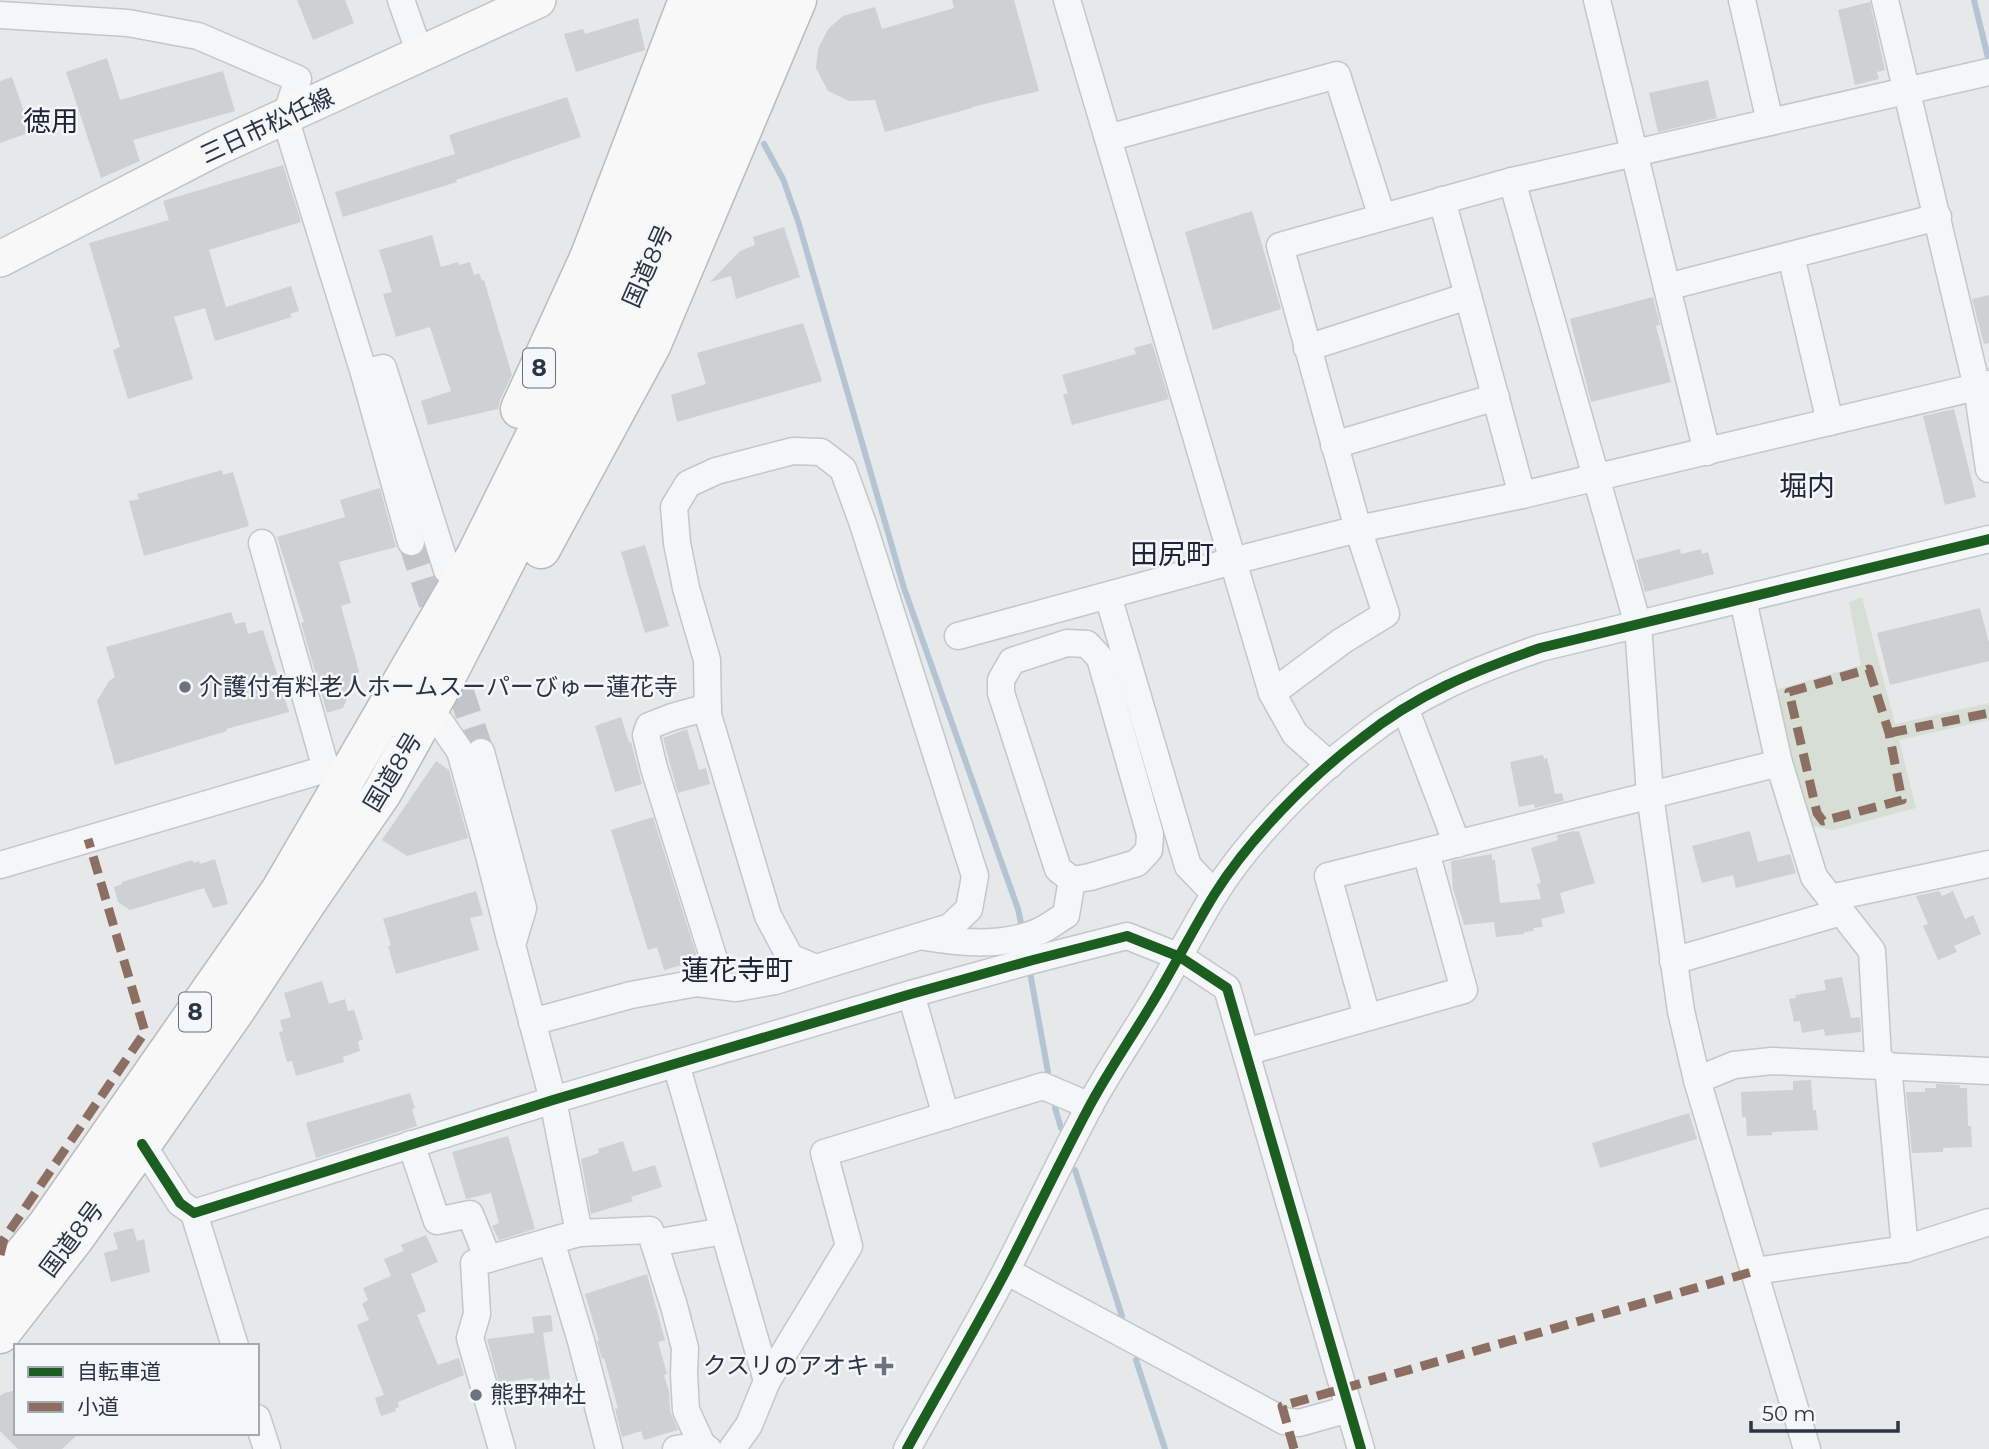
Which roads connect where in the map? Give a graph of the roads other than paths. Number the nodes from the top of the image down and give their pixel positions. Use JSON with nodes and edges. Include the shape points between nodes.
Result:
{"nodes":[{"id":1,"x":401,"y":0,"type":"edge"},
{"id":2,"x":538,"y":0,"type":"edge"},
{"id":3,"x":688,"y":0,"type":"edge"},
{"id":4,"x":723,"y":0,"type":"edge"},
{"id":5,"x":757,"y":0,"type":"edge"},
{"id":6,"x":797,"y":0,"type":"edge"},
{"id":7,"x":1067,"y":0,"type":"edge"},
{"id":8,"x":1597,"y":0,"type":"edge"},
{"id":9,"x":1742,"y":0,"type":"edge"},
{"id":10,"x":1885,"y":0,"type":"edge"},
{"id":11,"x":0,"y":15,"type":"edge"},
{"id":12,"x":419,"y":54,"type":"junction"},
{"id":13,"x":1986,"y":73,"type":"edge"},
{"id":14,"x":1907,"y":90,"type":"junction"},
{"id":15,"x":285,"y":118,"type":"junction"},
{"id":16,"x":1770,"y":122,"type":"junction"},
{"id":17,"x":1108,"y":138,"type":"junction"},
{"id":18,"x":1635,"y":152,"type":"junction"},
{"id":19,"x":1512,"y":181,"type":"junction"},
{"id":20,"x":1442,"y":200,"type":"junction"},
{"id":21,"x":1382,"y":217,"type":"junction"},
{"id":22,"x":1938,"y":217,"type":"junction"},
{"id":23,"x":1791,"y":256,"type":"junction"},
{"id":24,"x":0,"y":259,"type":"edge"},
{"id":25,"x":1667,"y":287,"type":"junction"},
{"id":26,"x":1468,"y":296,"type":"junction"},
{"id":27,"x":1307,"y":348,"type":"junction"},
{"id":28,"x":364,"y":373,"type":"junction"},
{"id":29,"x":1983,"y":385,"type":"edge"},
{"id":30,"x":1496,"y":397,"type":"junction"},
{"id":31,"x":1830,"y":422,"type":"junction"},
{"id":32,"x":555,"y":430,"type":"junction"},
{"id":33,"x":1334,"y":445,"type":"junction"},
{"id":34,"x":1707,"y":452,"type":"junction"},
{"id":35,"x":1989,"y":469,"type":"edge"},
{"id":36,"x":1595,"y":477,"type":"junction"},
{"id":37,"x":1522,"y":495,"type":"junction"},
{"id":38,"x":1357,"y":529,"type":"junction"},
{"id":39,"x":1989,"y":540,"type":"edge"},
{"id":40,"x":411,"y":542,"type":"tunnel mouth"},
{"id":41,"x":262,"y":543,"type":"dead end"},
{"id":42,"x":1233,"y":561,"type":"junction"},
{"id":43,"x":447,"y":570,"type":"junction"},
{"id":44,"x":1108,"y":596,"type":"junction"},
{"id":45,"x":1743,"y":600,"type":"junction"},
{"id":46,"x":1638,"y":625,"type":"junction"},
{"id":47,"x":958,"y":636,"type":"dead end"},
{"id":48,"x":1272,"y":693,"type":"junction"},
{"id":49,"x":708,"y":708,"type":"junction"},
{"id":50,"x":1405,"y":708,"type":"junction"},
{"id":51,"x":440,"y":722,"type":"junction"},
{"id":52,"x":375,"y":730,"type":"junction"},
{"id":53,"x":481,"y":752,"type":"tunnel mouth"},
{"id":54,"x":1779,"y":763,"type":"junction"},
{"id":55,"x":1329,"y":765,"type":"junction"},
{"id":56,"x":335,"y":775,"type":"junction"},
{"id":57,"x":382,"y":793,"type":"junction"},
{"id":58,"x":1650,"y":795,"type":"junction"},
{"id":59,"x":1457,"y":844,"type":"junction"},
{"id":60,"x":1426,"y":852,"type":"junction"},
{"id":61,"x":1989,"y":864,"type":"edge"},
{"id":62,"x":0,"y":865,"type":"edge"},
{"id":63,"x":1072,"y":880,"type":"junction"},
{"id":64,"x":1215,"y":894,"type":"junction"},
{"id":65,"x":1835,"y":905,"type":"junction"},
{"id":66,"x":922,"y":936,"type":"junction"},
{"id":67,"x":512,"y":945,"type":"junction"},
{"id":68,"x":1019,"y":955,"type":"junction"},
{"id":69,"x":1180,"y":957,"type":"junction"},
{"id":70,"x":1673,"y":961,"type":"junction"},
{"id":71,"x":816,"y":968,"type":"junction"},
{"id":72,"x":696,"y":983,"type":"junction"},
{"id":73,"x":911,"y":994,"type":"junction"},
{"id":74,"x":1367,"y":1017,"type":"junction"},
{"id":75,"x":532,"y":1022,"type":"junction"},
{"id":76,"x":1246,"y":1052,"type":"junction"},
{"id":77,"x":676,"y":1064,"type":"junction"},
{"id":78,"x":1888,"y":1066,"type":"junction"},
{"id":79,"x":1989,"y":1071,"type":"edge"},
{"id":80,"x":1697,"y":1080,"type":"junction"},
{"id":81,"x":553,"y":1100,"type":"junction"},
{"id":82,"x":1090,"y":1107,"type":"junction"},
{"id":83,"x":946,"y":1116,"type":"junction"},
{"id":84,"x":142,"y":1144,"type":"junction"},
{"id":85,"x":411,"y":1144,"type":"junction"},
{"id":86,"x":194,"y":1213,"type":"junction"},
{"id":87,"x":1989,"y":1222,"type":"edge"},
{"id":88,"x":724,"y":1231,"type":"junction"},
{"id":89,"x":579,"y":1233,"type":"junction"},
{"id":90,"x":551,"y":1241,"type":"junction"},
{"id":91,"x":654,"y":1243,"type":"junction"},
{"id":92,"x":1905,"y":1249,"type":"junction"},
{"id":93,"x":488,"y":1259,"type":"junction"},
{"id":94,"x":1006,"y":1271,"type":"junction"},
{"id":95,"x":1755,"y":1271,"type":"junction"},
{"id":96,"x":0,"y":1284,"type":"edge"},
{"id":97,"x":0,"y":1334,"type":"edge"},
{"id":98,"x":234,"y":1344,"type":"edge"},
{"id":99,"x":767,"y":1381,"type":"junction"},
{"id":100,"x":1349,"y":1409,"type":"junction"},
{"id":101,"x":259,"y":1424,"type":"edge"},
{"id":102,"x":695,"y":1448,"type":"edge"},
{"id":103,"x":267,"y":1449,"type":"edge"},
{"id":104,"x":502,"y":1449,"type":"edge"},
{"id":105,"x":609,"y":1449,"type":"edge"},
{"id":106,"x":732,"y":1449,"type":"edge"},
{"id":107,"x":907,"y":1449,"type":"edge"},
{"id":108,"x":1361,"y":1449,"type":"edge"},
{"id":109,"x":1807,"y":1449,"type":"edge"}],
"edges":[{"from":1,"to":12,"type":"street"},
{"from":2,"to":12,"type":"main road","name":"三日市松任線"},
{"from":3,"to":43,"type":"highway","number":"8","via":[[589,258]]},
{"from":4,"to":32,"type":"highway","name":"国道8号","number":"8","via":[[589,327]]},
{"from":5,"to":32,"type":"highway","name":"国道8号","number":"8","via":[[663,233]]},
{"from":6,"to":51,"type":"highway","number":"8","via":[[651,346],[491,641]]},
{"from":7,"to":17,"type":"street"},
{"from":8,"to":18,"type":"street"},
{"from":9,"to":16,"type":"street"},
{"from":10,"to":14,"type":"street"},
{"from":11,"to":15,"type":"street","via":[[128,23],[198,36],[298,79]]},
{"from":12,"to":15,"type":"main road","name":"三日市松任線"},
{"from":13,"to":14,"type":"street"},
{"from":14,"to":16,"type":"street"},
{"from":14,"to":22,"type":"street"},
{"from":15,"to":24,"type":"main road","name":"三日市松任線"},
{"from":15,"to":28,"type":"street"},
{"from":16,"to":18,"type":"street"},
{"from":17,"to":21,"type":"street","via":[[1337,75]]},
{"from":17,"to":42,"type":"street"},
{"from":18,"to":19,"type":"street"},
{"from":18,"to":25,"type":"street"},
{"from":19,"to":20,"type":"street"},
{"from":19,"to":36,"type":"street"},
{"from":20,"to":21,"type":"street"},
{"from":20,"to":26,"type":"street"},
{"from":21,"to":27,"type":"street","via":[[1280,246]]},
{"from":22,"to":23,"type":"street"},
{"from":22,"to":29,"type":"street"},
{"from":23,"to":25,"type":"street"},
{"from":23,"to":31,"type":"street"},
{"from":25,"to":34,"type":"street"},
{"from":26,"to":27,"type":"street"},
{"from":26,"to":30,"type":"street"},
{"from":27,"to":33,"type":"street"},
{"from":28,"to":40,"type":"street"},
{"from":28,"to":43,"type":"street","via":[[383,368]]},
{"from":29,"to":31,"type":"street"},
{"from":29,"to":35,"type":"street"},
{"from":30,"to":33,"type":"street"},
{"from":30,"to":37,"type":"street"},
{"from":31,"to":34,"type":"street"},
{"from":32,"to":52,"type":"highway","name":"国道8号","number":"8"},
{"from":32,"to":57,"type":"highway","name":"国道8号","number":"8","via":[[439,691]]},
{"from":33,"to":38,"type":"street"},
{"from":34,"to":36,"type":"street"},
{"from":36,"to":37,"type":"street"},
{"from":36,"to":46,"type":"street"},
{"from":37,"to":38,"type":"street"},
{"from":38,"to":42,"type":"street"},
{"from":38,"to":48,"type":"street","via":[[1385,614]]},
{"from":39,"to":45,"type":"street"},
{"from":41,"to":56,"type":"street"},
{"from":42,"to":44,"type":"street"},
{"from":42,"to":48,"type":"street"},
{"from":43,"to":52,"type":"highway","number":"8"},
{"from":44,"to":47,"type":"street"},
{"from":44,"to":64,"type":"street","via":[[1188,866]]},
{"from":45,"to":46,"type":"street"},
{"from":45,"to":54,"type":"street"},
{"from":46,"to":50,"type":"street","via":[[1540,648],[1489,666]]},
{"from":46,"to":58,"type":"street"},
{"from":48,"to":55,"type":"street","via":[[1295,734]]},
{"from":49,"to":66,"type":"street","via":[[706,660],[684,577],[674,507],[688,484],[716,471],[793,452],[821,452],[843,468],[975,876],[969,909],[950,927]]},
{"from":49,"to":71,"type":"street","via":[[768,916],[790,957]]},
{"from":49,"to":72,"type":"street","via":[[649,726],[646,735],[716,966],[712,975]]},
{"from":50,"to":55,"type":"street"},
{"from":50,"to":59,"type":"street"},
{"from":51,"to":57,"type":"highway","number":"8"},
{"from":51,"to":67,"type":"street","via":[[460,751]]},
{"from":52,"to":56,"type":"highway","name":"国道8号","number":"8"},
{"from":53,"to":67,"type":"street","via":[[523,908]]},
{"from":54,"to":58,"type":"street"},
{"from":54,"to":65,"type":"street","via":[[1815,877]]},
{"from":55,"to":64,"type":"street","via":[[1250,847]]},
{"from":56,"to":62,"type":"street"},
{"from":56,"to":96,"type":"highway","name":"国道8号","number":"8","via":[[280,891],[47,1225]]},
{"from":57,"to":84,"type":"highway","name":"国道8号","number":"8"},
{"from":58,"to":59,"type":"street"},
{"from":58,"to":70,"type":"street"},
{"from":59,"to":60,"type":"street"},
{"from":60,"to":74,"type":"street","via":[[1464,990]]},
{"from":60,"to":74,"type":"street","via":[[1328,876]]},
{"from":61,"to":65,"type":"street"},
{"from":63,"to":63,"type":"street","via":[[1058,869],[1001,694],[1001,680],[1012,661],[1068,643],[1087,644],[1100,658],[1150,834],[1149,850],[1137,863]]},
{"from":63,"to":68,"type":"street","via":[[1066,915],[1040,932]]},
{"from":64,"to":69,"type":"street"},
{"from":65,"to":70,"type":"street"},
{"from":65,"to":78,"type":"street","via":[[1872,951],[1878,1058]]},
{"from":66,"to":68,"type":"street"},
{"from":66,"to":71,"type":"street"},
{"from":67,"to":75,"type":"street"},
{"from":68,"to":69,"type":"street","via":[[1127,936]]},
{"from":68,"to":73,"type":"street"},
{"from":69,"to":76,"type":"street","via":[[1227,988]]},
{"from":69,"to":82,"type":"street"},
{"from":70,"to":80,"type":"street"},
{"from":71,"to":72,"type":"street","via":[[736,988]]},
{"from":72,"to":75,"type":"street"},
{"from":73,"to":77,"type":"street"},
{"from":73,"to":83,"type":"street"},
{"from":74,"to":76,"type":"street"},
{"from":75,"to":81,"type":"street"},
{"from":76,"to":100,"type":"street"},
{"from":77,"to":81,"type":"street"},
{"from":77,"to":88,"type":"street"},
{"from":78,"to":79,"type":"street"},
{"from":78,"to":80,"type":"street","via":[[1772,1060],[1734,1065]]},
{"from":78,"to":92,"type":"street"},
{"from":80,"to":95,"type":"street"},
{"from":81,"to":85,"type":"street"},
{"from":81,"to":89,"type":"street"},
{"from":82,"to":83,"type":"street","via":[[1043,1086]]},
{"from":82,"to":94,"type":"street"},
{"from":83,"to":99,"type":"street","via":[[824,1153],[849,1246]]},
{"from":84,"to":86,"type":"street","via":[[180,1203]]},
{"from":84,"to":97,"type":"highway","name":"国道8号","number":"8"},
{"from":85,"to":86,"type":"street"},
{"from":85,"to":93,"type":"street","via":[[437,1221],[470,1214]]},
{"from":86,"to":98,"type":"street"},
{"from":87,"to":92,"type":"street"},
{"from":88,"to":91,"type":"street"},
{"from":88,"to":99,"type":"street"},
{"from":89,"to":90,"type":"street"},
{"from":89,"to":91,"type":"street","via":[[650,1230]]},
{"from":90,"to":93,"type":"street"},
{"from":90,"to":105,"type":"street"},
{"from":91,"to":102,"type":"street","via":[[685,1348],[686,1410]]},
{"from":92,"to":95,"type":"street"},
{"from":93,"to":104,"type":"street","via":[[474,1263],[477,1314],[470,1338]]},
{"from":94,"to":100,"type":"street","via":[[1283,1421],[1299,1423]]},
{"from":94,"to":107,"type":"street"},
{"from":95,"to":109,"type":"street"},
{"from":99,"to":106,"type":"street"},
{"from":100,"to":108,"type":"street"},
{"from":101,"to":103,"type":"street"}]}
